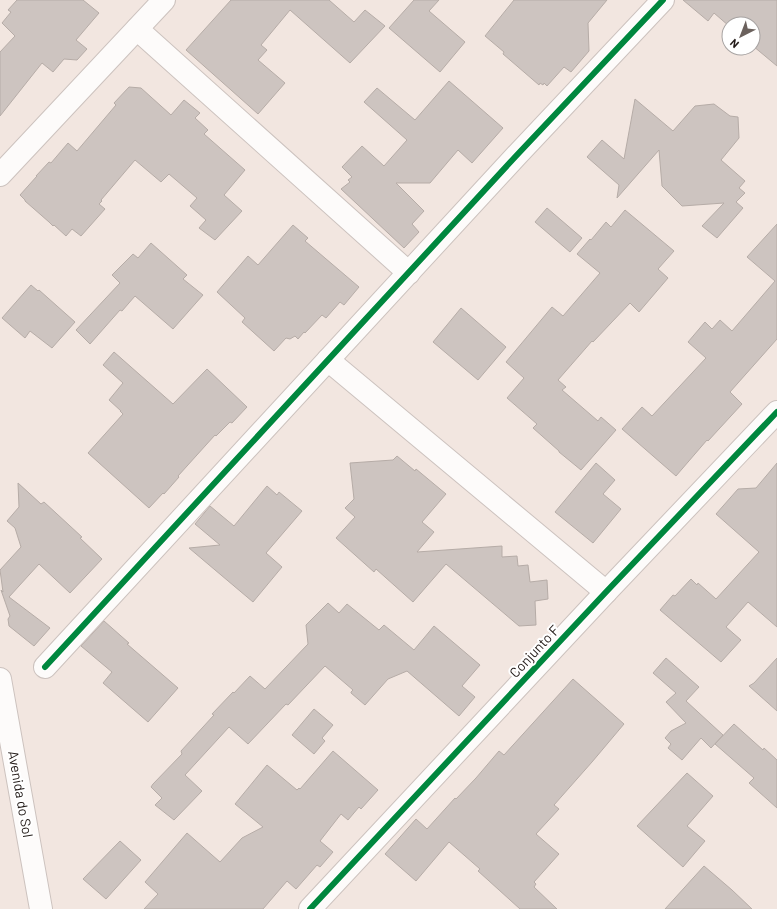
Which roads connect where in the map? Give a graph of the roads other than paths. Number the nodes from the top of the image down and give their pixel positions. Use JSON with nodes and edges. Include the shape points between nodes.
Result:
{"nodes":[{"id":1,"x":164,"y":0,"type":"edge"},
{"id":2,"x":663,"y":0,"type":"edge"},
{"id":3,"x":137,"y":29,"type":"junction"},
{"id":4,"x":0,"y":175,"type":"edge"},
{"id":5,"x":409,"y":272,"type":"junction"},
{"id":6,"x":328,"y":360,"type":"junction"},
{"id":7,"x":777,"y":412,"type":"edge"},
{"id":8,"x":606,"y":592,"type":"junction"},
{"id":9,"x":45,"y":667,"type":"dead end"},
{"id":10,"x":0,"y":678,"type":"edge"},
{"id":11,"x":41,"y":909,"type":"edge"},
{"id":12,"x":310,"y":909,"type":"edge"}],
"edges":[{"from":1,"to":3,"type":"street"},
{"from":2,"to":5,"type":"street"},
{"from":3,"to":4,"type":"street"},
{"from":3,"to":5,"type":"street"},
{"from":5,"to":6,"type":"street"},
{"from":6,"to":8,"type":"street"},
{"from":6,"to":9,"type":"street"},
{"from":7,"to":8,"type":"street","name":"Conjunto F"},
{"from":8,"to":12,"type":"street","name":"Conjunto F"},
{"from":10,"to":11,"type":"street","name":"Avenida do Sol"}]}
